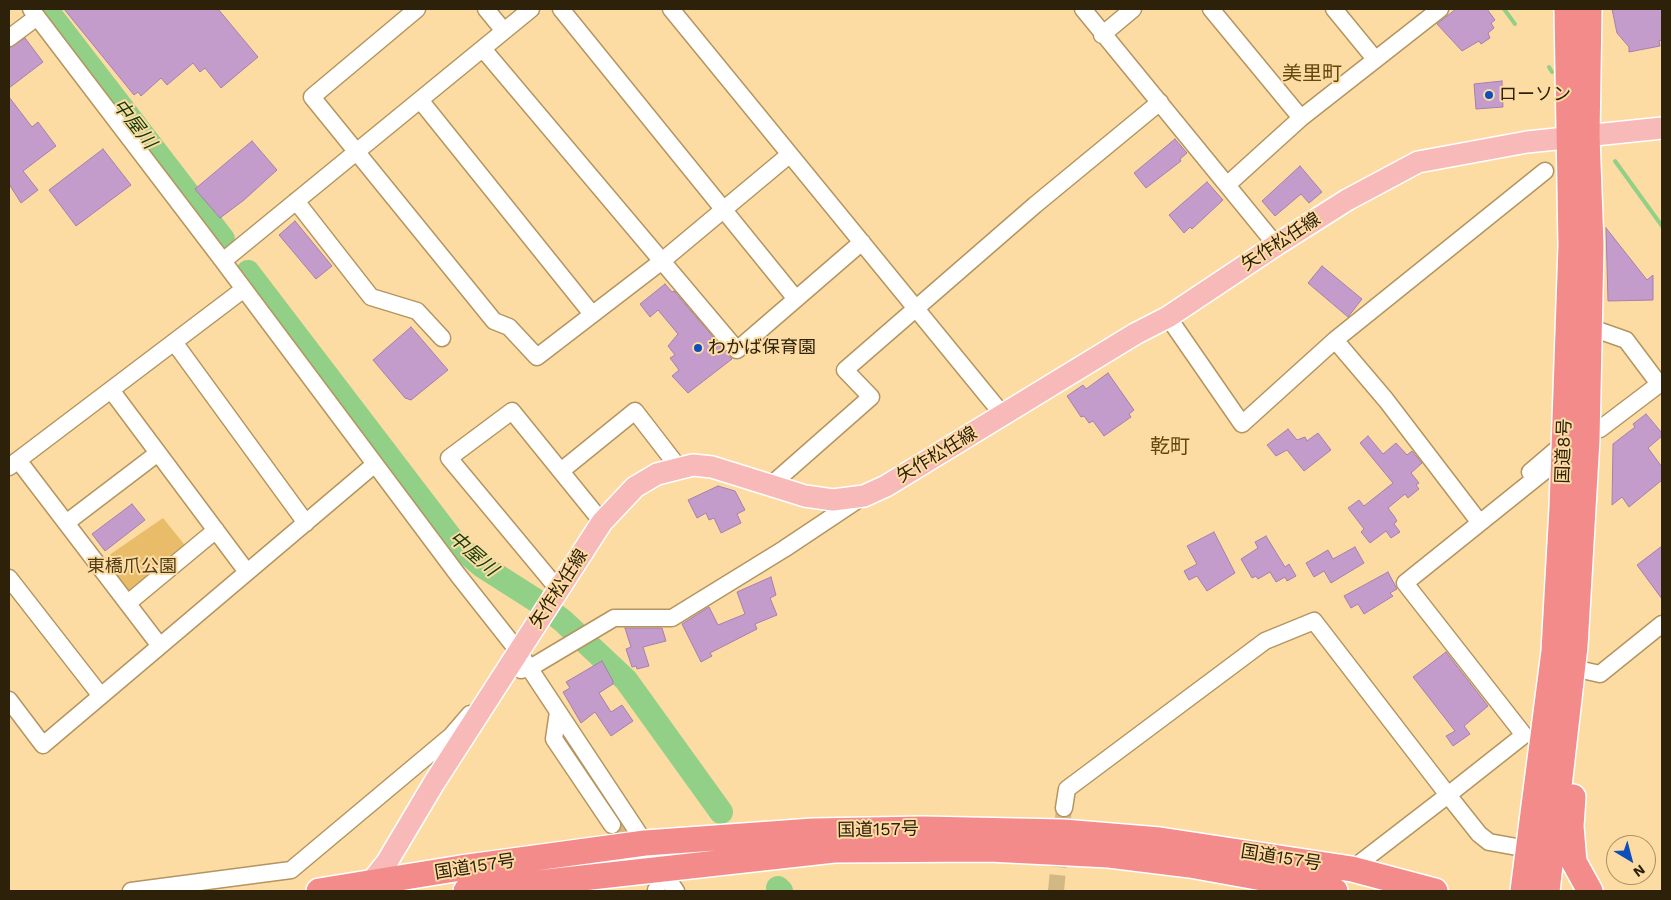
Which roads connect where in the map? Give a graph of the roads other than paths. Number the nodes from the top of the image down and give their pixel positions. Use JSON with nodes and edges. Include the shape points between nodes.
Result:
{"nodes":[{"id":1,"x":417,"y":9,"type":"edge"},
{"id":2,"x":486,"y":9,"type":"edge"},
{"id":3,"x":531,"y":9,"type":"edge"},
{"id":4,"x":561,"y":9,"type":"edge"},
{"id":5,"x":670,"y":9,"type":"edge"},
{"id":6,"x":1083,"y":9,"type":"edge"},
{"id":7,"x":1133,"y":9,"type":"edge"},
{"id":8,"x":1211,"y":9,"type":"edge"},
{"id":9,"x":1334,"y":9,"type":"edge"},
{"id":10,"x":1440,"y":9,"type":"edge"},
{"id":11,"x":1567,"y":9,"type":"edge"},
{"id":12,"x":1589,"y":9,"type":"edge"},
{"id":13,"x":34,"y":13,"type":"edge"},
{"id":14,"x":504,"y":31,"type":"junction"},
{"id":15,"x":1102,"y":35,"type":"junction"},
{"id":16,"x":9,"y":38,"type":"edge"},
{"id":17,"x":482,"y":49,"type":"junction"},
{"id":18,"x":1375,"y":59,"type":"junction"},
{"id":19,"x":420,"y":100,"type":"junction"},
{"id":20,"x":1160,"y":102,"type":"junction"},
{"id":21,"x":1301,"y":118,"type":"junction"},
{"id":22,"x":1662,"y":128,"type":"edge"},
{"id":23,"x":1579,"y":138,"type":"junction"},
{"id":24,"x":357,"y":150,"type":"junction"},
{"id":25,"x":789,"y":155,"type":"junction"},
{"id":26,"x":1544,"y":171,"type":"dead end"},
{"id":27,"x":1227,"y":185,"type":"junction"},
{"id":28,"x":296,"y":201,"type":"junction"},
{"id":29,"x":724,"y":210,"type":"junction"},
{"id":30,"x":862,"y":242,"type":"junction"},
{"id":31,"x":1276,"y":244,"type":"junction"},
{"id":32,"x":223,"y":261,"type":"junction"},
{"id":33,"x":662,"y":261,"type":"junction"},
{"id":34,"x":244,"y":289,"type":"junction"},
{"id":35,"x":796,"y":299,"type":"junction"},
{"id":36,"x":916,"y":308,"type":"junction"},
{"id":37,"x":592,"y":314,"type":"junction"},
{"id":38,"x":1168,"y":317,"type":"junction"},
{"id":39,"x":1589,"y":327,"type":"junction"},
{"id":40,"x":442,"y":338,"type":"dead end"},
{"id":41,"x":1336,"y":340,"type":"junction"},
{"id":42,"x":174,"y":342,"type":"junction"},
{"id":43,"x":1661,"y":383,"type":"edge"},
{"id":44,"x":111,"y":390,"type":"junction"},
{"id":45,"x":1003,"y":416,"type":"junction"},
{"id":46,"x":1600,"y":429,"type":"dead end"},
{"id":47,"x":1564,"y":443,"type":"junction"},
{"id":48,"x":158,"y":453,"type":"junction"},
{"id":49,"x":13,"y":463,"type":"edge"},
{"id":50,"x":375,"y":464,"type":"junction"},
{"id":51,"x":679,"y":468,"type":"junction"},
{"id":52,"x":1547,"y":469,"type":"dead end"},
{"id":53,"x":561,"y":472,"type":"junction"},
{"id":54,"x":771,"y":485,"type":"junction"},
{"id":55,"x":864,"y":496,"type":"junction"},
{"id":56,"x":1501,"y":506,"type":"junction"},
{"id":57,"x":602,"y":522,"type":"junction"},
{"id":58,"x":66,"y":523,"type":"junction"},
{"id":59,"x":306,"y":523,"type":"junction"},
{"id":60,"x":1480,"y":524,"type":"junction"},
{"id":61,"x":216,"y":530,"type":"junction"},
{"id":62,"x":247,"y":572,"type":"junction"},
{"id":63,"x":9,"y":578,"type":"edge"},
{"id":64,"x":556,"y":592,"type":"junction"},
{"id":65,"x":128,"y":603,"type":"junction"},
{"id":66,"x":1662,"y":624,"type":"edge"},
{"id":67,"x":160,"y":646,"type":"junction"},
{"id":68,"x":524,"y":660,"type":"junction"},
{"id":69,"x":506,"y":673,"type":"junction"},
{"id":70,"x":1572,"y":674,"type":"junction"},
{"id":71,"x":101,"y":696,"type":"junction"},
{"id":72,"x":9,"y":700,"type":"edge"},
{"id":73,"x":558,"y":712,"type":"junction"},
{"id":74,"x":1448,"y":795,"type":"junction"},
{"id":75,"x":1064,"y":808,"type":"tunnel mouth"},
{"id":76,"x":612,"y":825,"type":"tunnel mouth"},
{"id":77,"x":645,"y":843,"type":"junction"},
{"id":78,"x":1528,"y":849,"type":"junction"},
{"id":79,"x":1352,"y":869,"type":"junction"},
{"id":80,"x":658,"y":883,"type":"edge"},
{"id":81,"x":366,"y":888,"type":"edge"},
{"id":82,"x":1320,"y":890,"type":"edge"},
{"id":83,"x":131,"y":891,"type":"edge"},
{"id":84,"x":318,"y":891,"type":"edge"},
{"id":85,"x":466,"y":891,"type":"edge"},
{"id":86,"x":676,"y":891,"type":"edge"},
{"id":87,"x":1435,"y":891,"type":"edge"},
{"id":88,"x":1523,"y":891,"type":"edge"},
{"id":89,"x":1547,"y":891,"type":"edge"},
{"id":90,"x":1590,"y":891,"type":"edge"}],
"edges":[{"from":1,"to":24,"type":"street","via":[[312,97]]},
{"from":2,"to":14,"type":"street"},
{"from":3,"to":14,"type":"street"},
{"from":4,"to":29,"type":"street"},
{"from":5,"to":25,"type":"street"},
{"from":6,"to":15,"type":"street"},
{"from":7,"to":15,"type":"street"},
{"from":8,"to":21,"type":"street"},
{"from":9,"to":18,"type":"street"},
{"from":10,"to":18,"type":"street"},
{"from":11,"to":23,"type":"highway","name":"国道8号"},
{"from":12,"to":23,"type":"highway","name":"国道8号"},
{"from":13,"to":16,"type":"street"},
{"from":13,"to":32,"type":"street"},
{"from":14,"to":17,"type":"street"},
{"from":15,"to":20,"type":"street"},
{"from":17,"to":19,"type":"street"},
{"from":17,"to":33,"type":"street"},
{"from":18,"to":21,"type":"street"},
{"from":19,"to":24,"type":"street"},
{"from":19,"to":37,"type":"street"},
{"from":20,"to":27,"type":"street"},
{"from":20,"to":36,"type":"street"},
{"from":21,"to":27,"type":"street"},
{"from":22,"to":23,"type":"main road","name":"矢作松任線"},
{"from":23,"to":31,"type":"main road","name":"矢作松任線","via":[[1527,142],[1418,162],[1347,200]]},
{"from":23,"to":39,"type":"highway","name":"国道8号","via":[[1591,245]]},
{"from":23,"to":47,"type":"highway","name":"国道8号","via":[[1571,246]]},
{"from":24,"to":28,"type":"street"},
{"from":24,"to":37,"type":"street","via":[[494,321],[509,327],[537,357]]},
{"from":25,"to":29,"type":"street"},
{"from":25,"to":30,"type":"street"},
{"from":26,"to":41,"type":"street"},
{"from":27,"to":31,"type":"street"},
{"from":28,"to":32,"type":"street"},
{"from":28,"to":40,"type":"street","via":[[371,297],[417,311]]},
{"from":29,"to":33,"type":"street"},
{"from":29,"to":35,"type":"street"},
{"from":30,"to":35,"type":"street"},
{"from":30,"to":36,"type":"street"},
{"from":31,"to":38,"type":"main road","name":"矢作松任線"},
{"from":32,"to":34,"type":"street"},
{"from":33,"to":35,"type":"street","via":[[737,350]]},
{"from":33,"to":37,"type":"street"},
{"from":34,"to":42,"type":"street"},
{"from":34,"to":50,"type":"street"},
{"from":36,"to":45,"type":"street"},
{"from":36,"to":54,"type":"street","via":[[845,370],[871,398]]},
{"from":38,"to":41,"type":"street","via":[[1242,424]]},
{"from":38,"to":45,"type":"main road","name":"矢作松任線"},
{"from":39,"to":43,"type":"street","via":[[1626,340]]},
{"from":39,"to":70,"type":"highway","name":"国道8号","via":[[1587,439]]},
{"from":41,"to":60,"type":"street"},
{"from":42,"to":44,"type":"street"},
{"from":42,"to":59,"type":"street"},
{"from":43,"to":46,"type":"street"},
{"from":44,"to":48,"type":"street"},
{"from":44,"to":49,"type":"street"},
{"from":45,"to":55,"type":"main road","name":"矢作松任線"},
{"from":47,"to":56,"type":"street","via":[[1507,493]]},
{"from":47,"to":78,"type":"highway","name":"国道8号","via":[[1554,651]]},
{"from":48,"to":58,"type":"street"},
{"from":48,"to":61,"type":"street"},
{"from":49,"to":58,"type":"street"},
{"from":50,"to":59,"type":"street"},
{"from":50,"to":68,"type":"street"},
{"from":51,"to":53,"type":"street","via":[[635,411]]},
{"from":51,"to":54,"type":"main road","name":"矢作松任線","via":[[693,465],[712,467]]},
{"from":51,"to":57,"type":"main road","name":"矢作松任線","via":[[656,474],[635,487]]},
{"from":52,"to":56,"type":"street"},
{"from":53,"to":57,"type":"street"},
{"from":53,"to":64,"type":"street","via":[[512,411],[449,458]]},
{"from":54,"to":55,"type":"main road","name":"矢作松任線","via":[[805,496],[833,500]]},
{"from":55,"to":68,"type":"street","via":[[672,618],[614,618],[581,637]]},
{"from":56,"to":60,"type":"street"},
{"from":57,"to":64,"type":"main road","name":"矢作松任線"},
{"from":58,"to":65,"type":"street"},
{"from":59,"to":62,"type":"street"},
{"from":60,"to":74,"type":"street","via":[[1405,583],[1524,735]]},
{"from":61,"to":62,"type":"street"},
{"from":61,"to":65,"type":"street"},
{"from":62,"to":67,"type":"street"},
{"from":63,"to":71,"type":"street"},
{"from":64,"to":68,"type":"main road","name":"矢作松任線"},
{"from":65,"to":67,"type":"street"},
{"from":66,"to":70,"type":"street","via":[[1600,674]]},
{"from":67,"to":71,"type":"street"},
{"from":68,"to":69,"type":"main road","name":"矢作松任線"},
{"from":68,"to":73,"type":"street"},
{"from":69,"to":81,"type":"main road","name":"矢作松任線","via":[[386,862]]},
{"from":69,"to":83,"type":"street","via":[[451,736],[291,870]]},
{"from":70,"to":89,"type":"highway","name":"国道8号"},
{"from":70,"to":90,"type":"highway","via":[[1577,712],[1571,826],[1574,862]]},
{"from":71,"to":72,"type":"street","via":[[43,745]]},
{"from":73,"to":76,"type":"street","via":[[554,739]]},
{"from":73,"to":77,"type":"street"},
{"from":74,"to":75,"type":"street","via":[[1314,621],[1265,641],[1067,789]]},
{"from":74,"to":78,"type":"street","via":[[1489,842]]},
{"from":74,"to":79,"type":"street"},
{"from":77,"to":79,"type":"highway","name":"国道157号","via":[[813,831],[1053,831],[1160,840]]},
{"from":77,"to":81,"type":"highway","name":"国道157号","via":[[461,868]]},
{"from":78,"to":88,"type":"highway","name":"国道8号"},
{"from":79,"to":87,"type":"highway","name":"国道157号"},
{"from":80,"to":82,"type":"highway","name":"国道157号","via":[[834,850],[989,849],[1109,855],[1190,865]]},
{"from":80,"to":85,"type":"highway","name":"国道157号"},
{"from":80,"to":86,"type":"street"},
{"from":81,"to":84,"type":"highway","name":"国道157号"}]}
